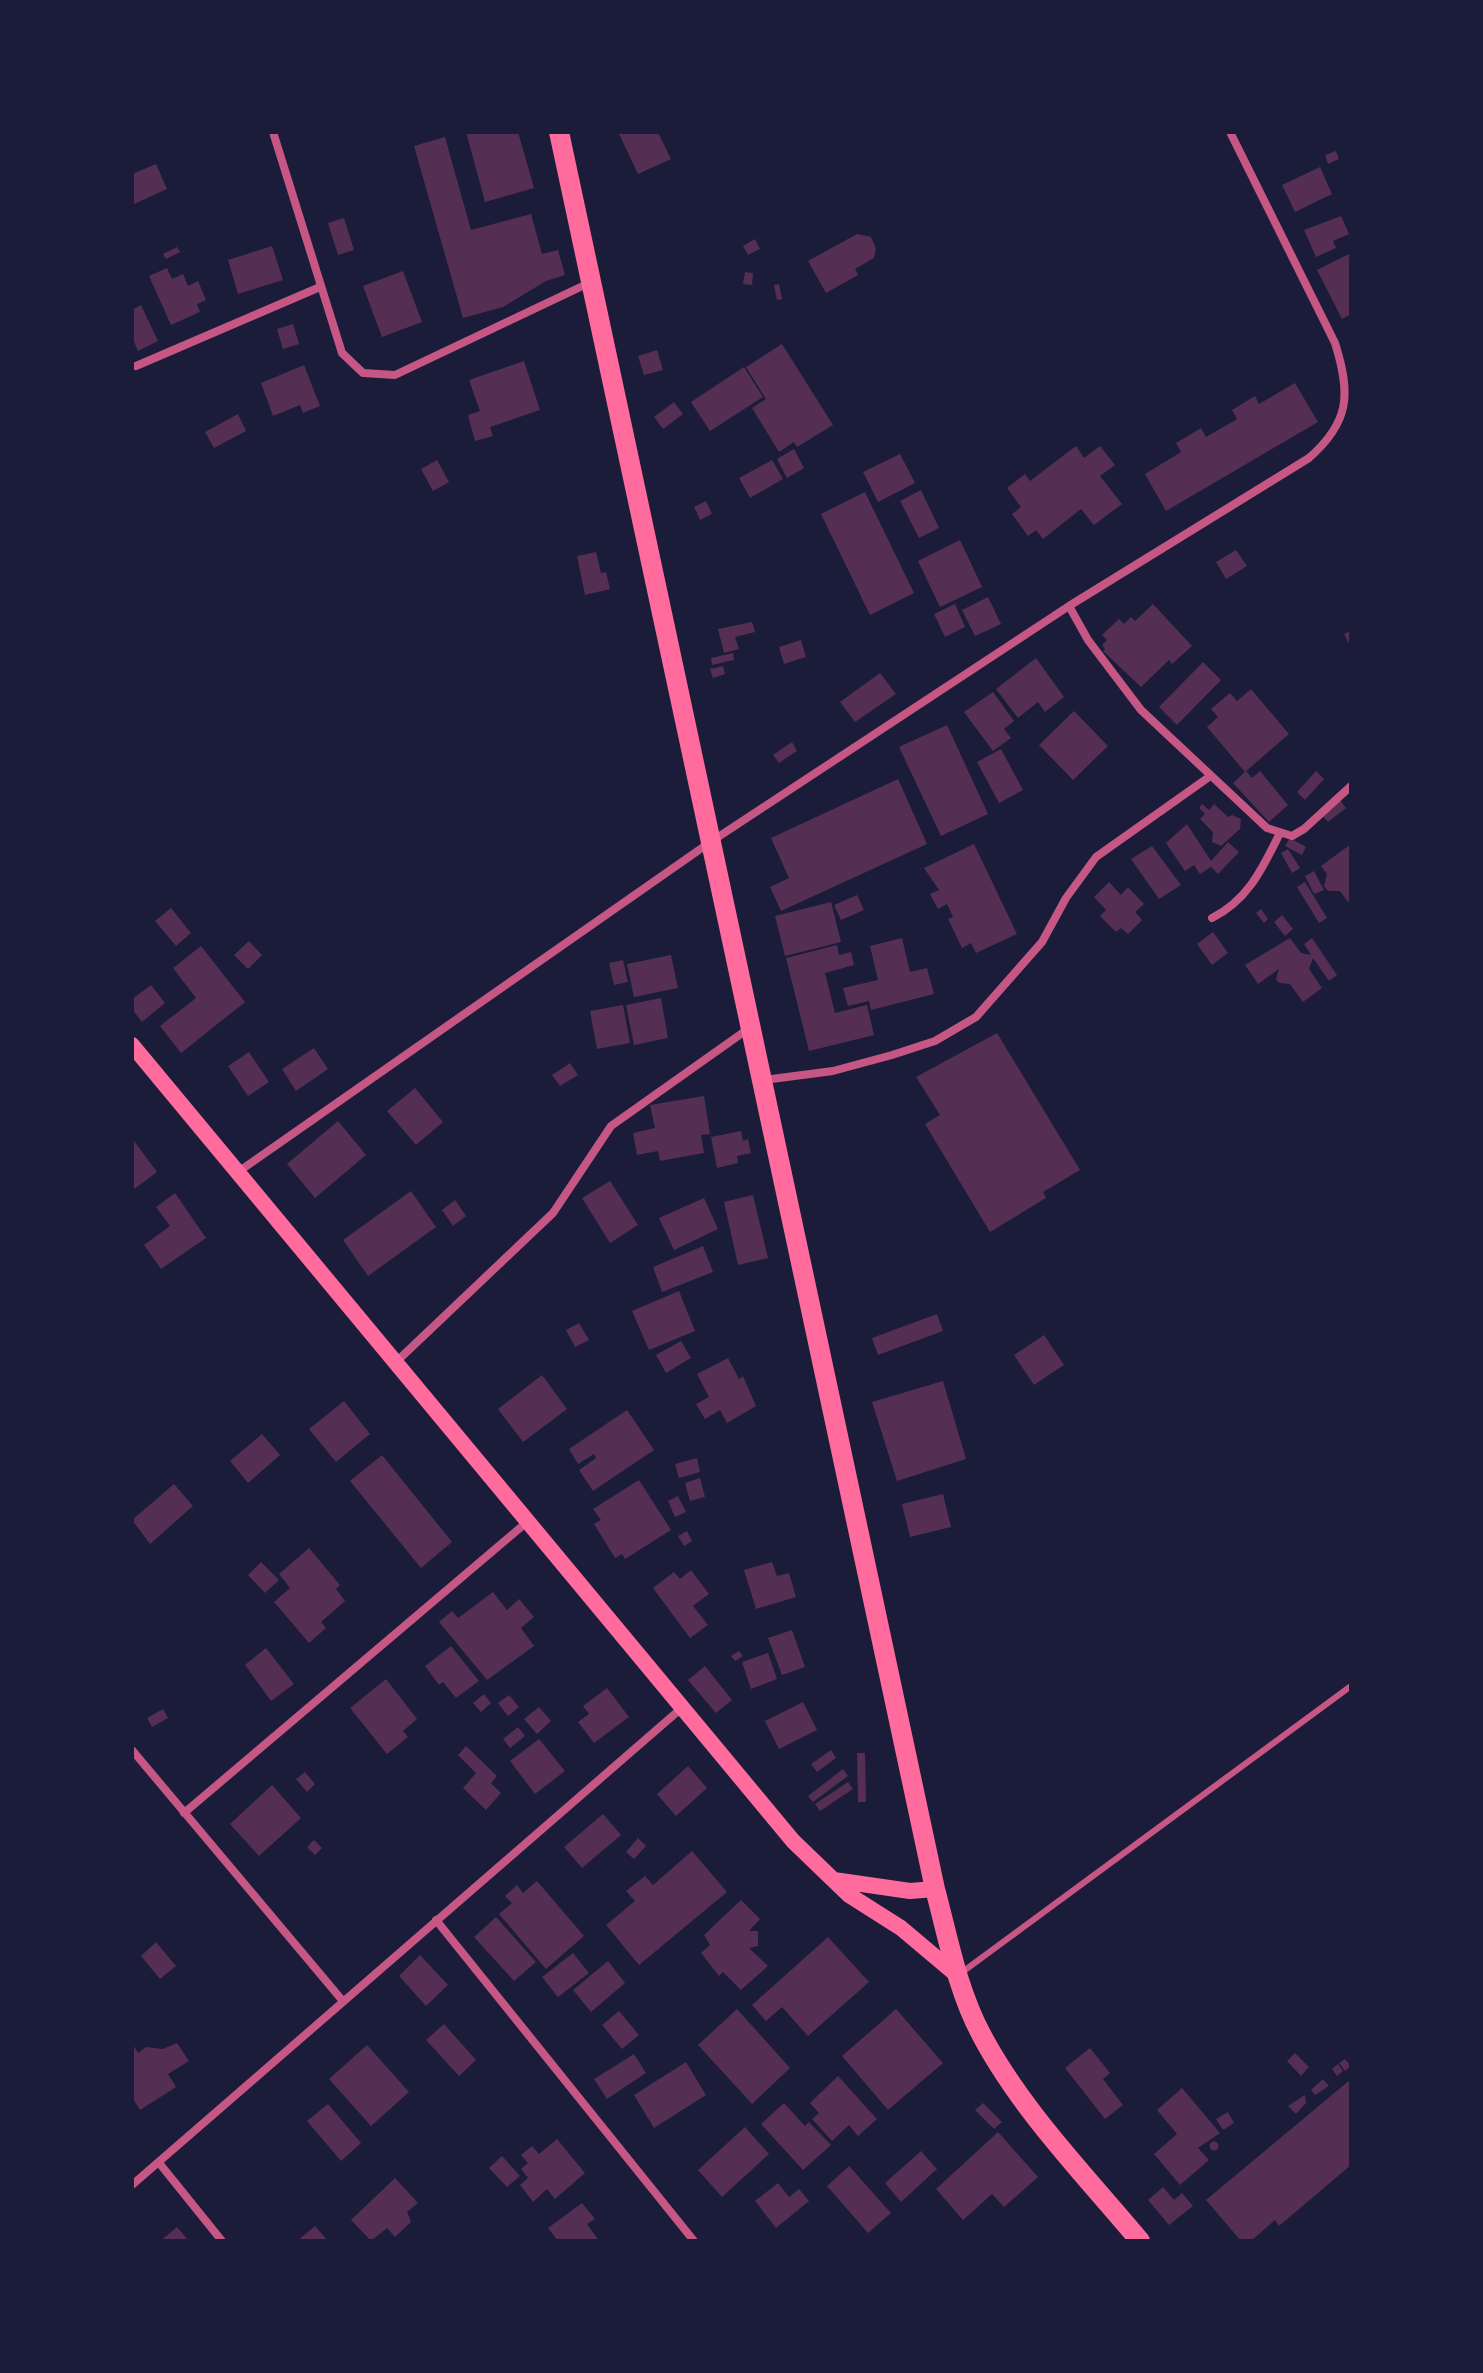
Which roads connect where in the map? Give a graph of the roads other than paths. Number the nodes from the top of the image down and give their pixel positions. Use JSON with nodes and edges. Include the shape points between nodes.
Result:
{"nodes":[{"id":1,"x":273,"y":132,"type":"edge"},
{"id":2,"x":559,"y":132,"type":"edge"},
{"id":3,"x":1230,"y":132,"type":"edge"},
{"id":4,"x":589,"y":283,"type":"junction"},
{"id":5,"x":320,"y":287,"type":"junction"},
{"id":6,"x":136,"y":366,"type":"dead end"},
{"id":7,"x":1069,"y":606,"type":"junction"},
{"id":8,"x":1209,"y":777,"type":"junction"},
{"id":9,"x":1351,"y":786,"type":"edge"},
{"id":10,"x":1279,"y":835,"type":"junction"},
{"id":11,"x":709,"y":843,"type":"junction"},
{"id":12,"x":1212,"y":918,"type":"dead end"},
{"id":13,"x":749,"y":1028,"type":"junction"},
{"id":14,"x":132,"y":1045,"type":"edge"},
{"id":15,"x":760,"y":1080,"type":"junction"},
{"id":16,"x":237,"y":1173,"type":"junction"},
{"id":17,"x":394,"y":1364,"type":"junction"},
{"id":18,"x":528,"y":1521,"type":"junction"},
{"id":19,"x":1351,"y":1686,"type":"edge"},
{"id":20,"x":685,"y":1706,"type":"junction"},
{"id":21,"x":132,"y":1750,"type":"edge"},
{"id":22,"x":184,"y":1813,"type":"junction"},
{"id":23,"x":834,"y":1880,"type":"junction"},
{"id":24,"x":935,"y":1889,"type":"junction"},
{"id":25,"x":436,"y":1920,"type":"junction"},
{"id":26,"x":958,"y":1976,"type":"junction"},
{"id":27,"x":342,"y":2000,"type":"junction"},
{"id":28,"x":160,"y":2164,"type":"junction"},
{"id":29,"x":132,"y":2185,"type":"edge"},
{"id":30,"x":222,"y":2241,"type":"edge"},
{"id":31,"x":694,"y":2241,"type":"edge"},
{"id":32,"x":1140,"y":2241,"type":"edge"}],
"edges":[{"from":1,"to":5,"type":"street"},
{"from":2,"to":4,"type":"main road"},
{"from":3,"to":7,"type":"street","via":[[1335,343],[1346,378],[1344,410],[1331,438],[1309,458]]},
{"from":4,"to":5,"type":"street","via":[[395,375],[379,376],[363,373],[342,353]]},
{"from":4,"to":11,"type":"main road"},
{"from":5,"to":6,"type":"street"},
{"from":7,"to":8,"type":"street","via":[[1141,710],[1187,749]]},
{"from":7,"to":11,"type":"street"},
{"from":8,"to":10,"type":"street"},
{"from":8,"to":15,"type":"street","via":[[1096,857],[1042,942],[976,1017],[935,1041],[892,1055],[833,1071]]},
{"from":9,"to":10,"type":"street","via":[[1304,829],[1292,836]]},
{"from":10,"to":12,"type":"street","via":[[1249,891]]},
{"from":11,"to":13,"type":"main road"},
{"from":11,"to":16,"type":"street"},
{"from":13,"to":15,"type":"main road"},
{"from":13,"to":17,"type":"street","via":[[611,1126],[553,1213]]},
{"from":14,"to":16,"type":"main road"},
{"from":15,"to":24,"type":"main road"},
{"from":16,"to":17,"type":"main road"},
{"from":17,"to":18,"type":"main road"},
{"from":18,"to":20,"type":"main road"},
{"from":18,"to":22,"type":"street"},
{"from":19,"to":26,"type":"lane"},
{"from":20,"to":23,"type":"main road","via":[[793,1841]]},
{"from":20,"to":25,"type":"street"},
{"from":21,"to":22,"type":"street"},
{"from":22,"to":27,"type":"street"},
{"from":23,"to":24,"type":"main road","via":[[910,1891]]},
{"from":23,"to":26,"type":"main road"},
{"from":24,"to":26,"type":"main road"},
{"from":25,"to":27,"type":"street"},
{"from":25,"to":31,"type":"street"},
{"from":26,"to":32,"type":"main road","via":[[980,2033],[1019,2095]]},
{"from":27,"to":28,"type":"street"},
{"from":28,"to":29,"type":"street"},
{"from":28,"to":30,"type":"street"}]}
